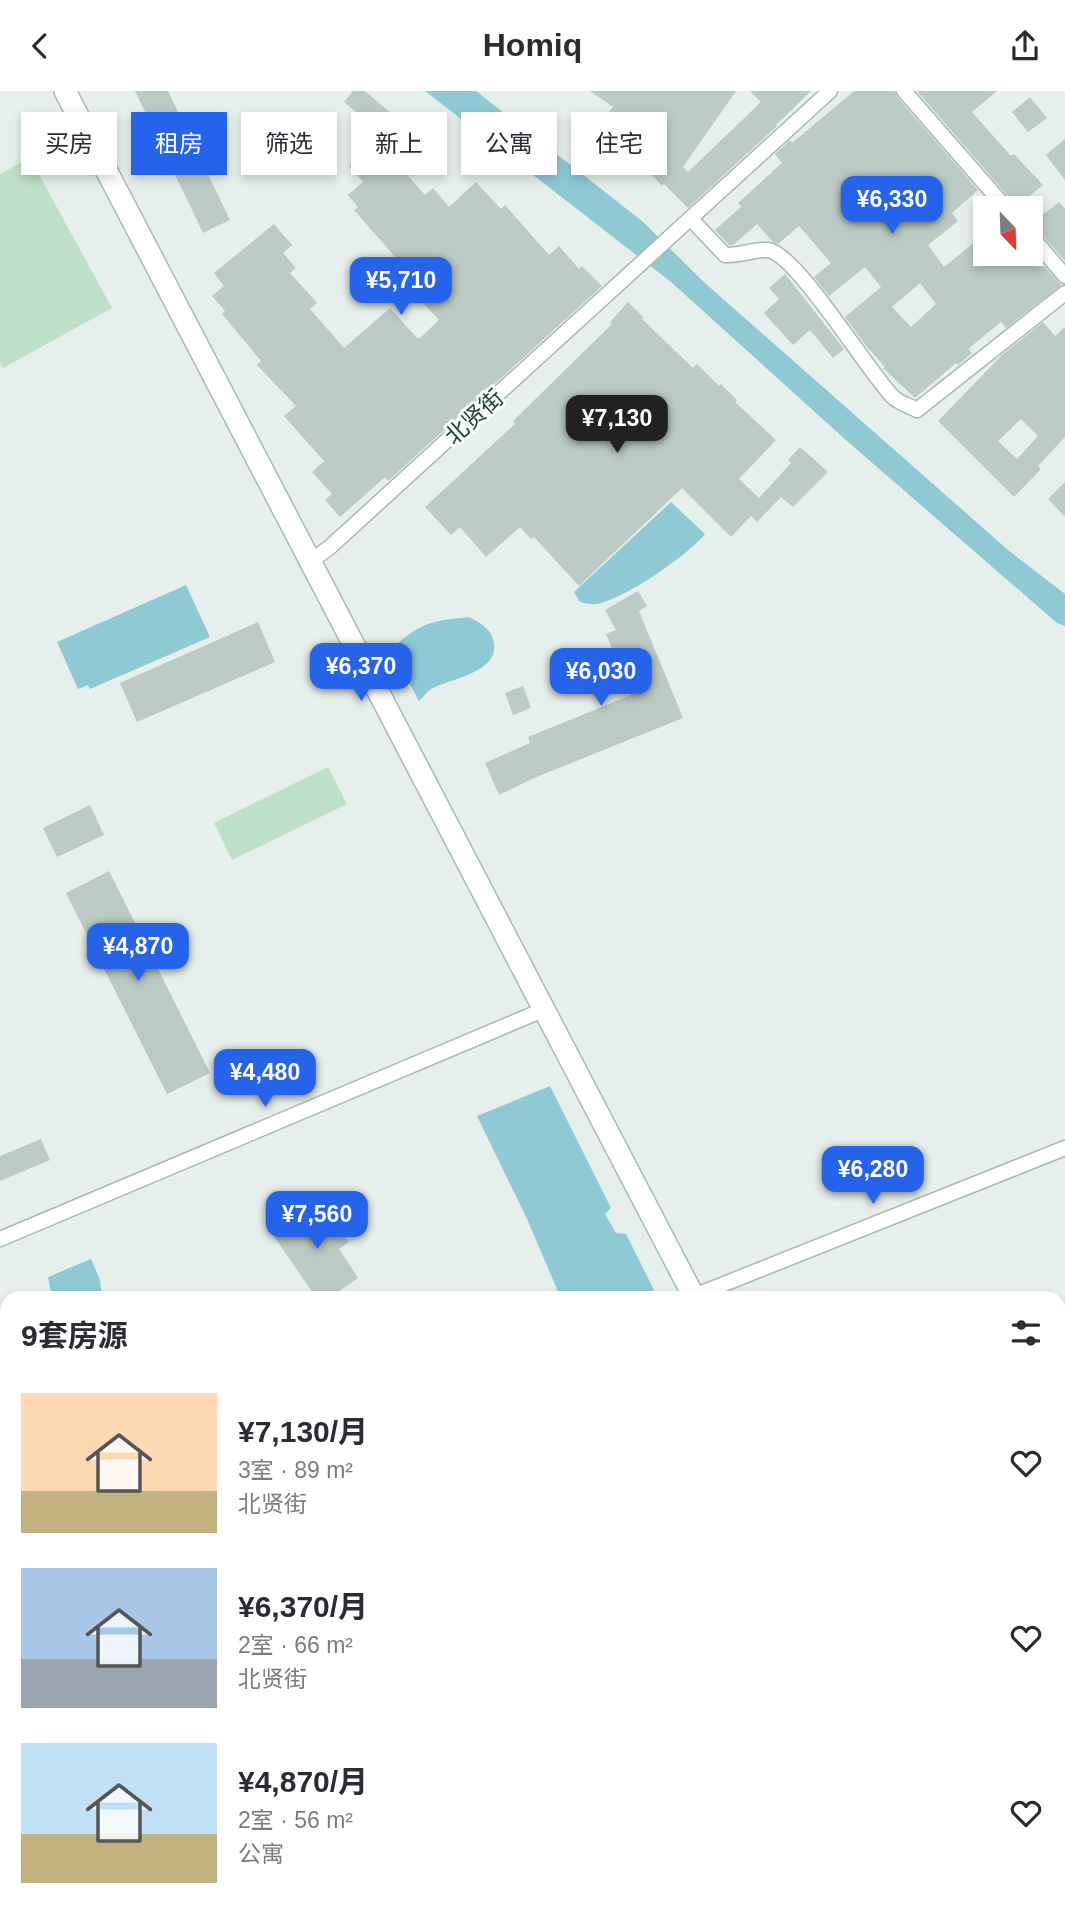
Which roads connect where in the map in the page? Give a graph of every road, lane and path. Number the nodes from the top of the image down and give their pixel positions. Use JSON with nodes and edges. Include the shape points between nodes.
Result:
{"nodes":[{"id":1,"x":65,"y":91,"type":"edge"},
{"id":2,"x":830,"y":91,"type":"edge"},
{"id":3,"x":904,"y":91,"type":"edge"},
{"id":4,"x":996,"y":196,"type":"edge"},
{"id":5,"x":691,"y":219,"type":"junction"},
{"id":6,"x":1043,"y":250,"type":"edge"},
{"id":7,"x":1065,"y":275,"type":"edge"},
{"id":8,"x":1065,"y":293,"type":"edge"},
{"id":9,"x":311,"y":561,"type":"junction"},
{"id":10,"x":543,"y":1010,"type":"junction"},
{"id":11,"x":1065,"y":1148,"type":"edge"},
{"id":12,"x":0,"y":1239,"type":"edge"},
{"id":13,"x":692,"y":1291,"type":"edge"},
{"id":14,"x":710,"y":1291,"type":"edge"}],
"edges":[{"from":1,"to":9,"type":"main road"},
{"from":2,"to":5,"type":"street"},
{"from":3,"to":4,"type":"street"},
{"from":5,"to":8,"type":"street","via":[[725,254],[768,250],[781,255],[895,399],[917,410]]},
{"from":5,"to":9,"type":"street","name":"北贤街"},
{"from":6,"to":7,"type":"street"},
{"from":9,"to":10,"type":"main road"},
{"from":10,"to":12,"type":"street"},
{"from":10,"to":13,"type":"main road"},
{"from":11,"to":14,"type":"street"}]}
